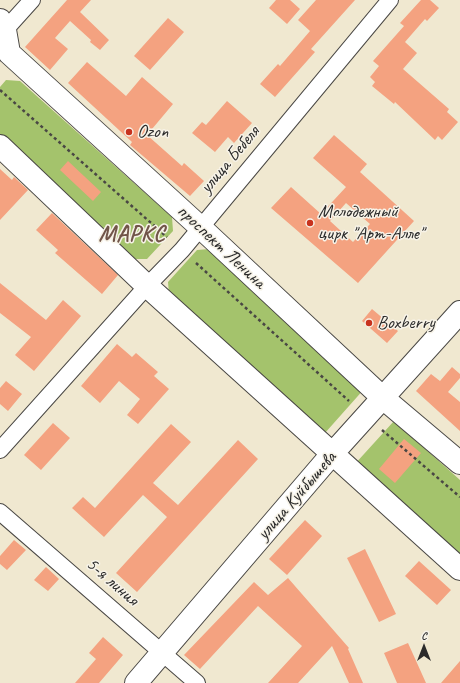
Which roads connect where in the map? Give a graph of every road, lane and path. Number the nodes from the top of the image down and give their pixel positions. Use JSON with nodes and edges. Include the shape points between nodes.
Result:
{"nodes":[{"id":1,"x":32,"y":0,"type":"edge"},
{"id":2,"x":390,"y":0,"type":"edge"},
{"id":3,"x":2,"y":29,"type":"edge"},
{"id":4,"x":0,"y":90,"type":"edge"},
{"id":5,"x":0,"y":146,"type":"edge"},
{"id":6,"x":200,"y":227,"type":"junction"},
{"id":7,"x":167,"y":237,"type":"dead end"},
{"id":8,"x":196,"y":263,"type":"dead end"},
{"id":9,"x":147,"y":286,"type":"junction"},
{"id":10,"x":460,"y":312,"type":"edge"},
{"id":11,"x":383,"y":398,"type":"junction"},
{"id":12,"x":349,"y":401,"type":"dead end"},
{"id":13,"x":382,"y":430,"type":"dead end"},
{"id":14,"x":0,"y":450,"type":"edge"},
{"id":15,"x":332,"y":454,"type":"junction"},
{"id":16,"x":460,"y":463,"type":"edge"},
{"id":17,"x":460,"y":497,"type":"edge"},
{"id":18,"x":0,"y":512,"type":"edge"},
{"id":19,"x":460,"y":569,"type":"edge"},
{"id":20,"x":163,"y":653,"type":"junction"},
{"id":21,"x":136,"y":683,"type":"edge"},
{"id":22,"x":197,"y":683,"type":"edge"}],
"edges":[{"from":1,"to":3,"type":"street"},
{"from":2,"to":6,"type":"street","name":"улица Бебеля"},
{"from":3,"to":6,"type":"street","name":"проспект Ленина","via":[[9,53]]},
{"from":4,"to":7,"type":"path"},
{"from":5,"to":9,"type":"street"},
{"from":6,"to":9,"type":"street","name":"улица Бебеля"},
{"from":6,"to":11,"type":"street","name":"проспект Ленина"},
{"from":8,"to":12,"type":"path"},
{"from":9,"to":14,"type":"street","name":"улица Бебеля"},
{"from":9,"to":15,"type":"street"},
{"from":10,"to":11,"type":"street","name":"улица Куйбышева"},
{"from":11,"to":15,"type":"street","name":"улица Куйбышева"},
{"from":11,"to":16,"type":"street","name":"проспект Ленина"},
{"from":13,"to":17,"type":"path"},
{"from":15,"to":19,"type":"street"},
{"from":15,"to":20,"type":"street","name":"улица Куйбышева"},
{"from":18,"to":20,"type":"street","name":"5-я линия"},
{"from":20,"to":21,"type":"street","name":"улица Куйбышева"},
{"from":20,"to":22,"type":"street","name":"5-я линия"}]}
